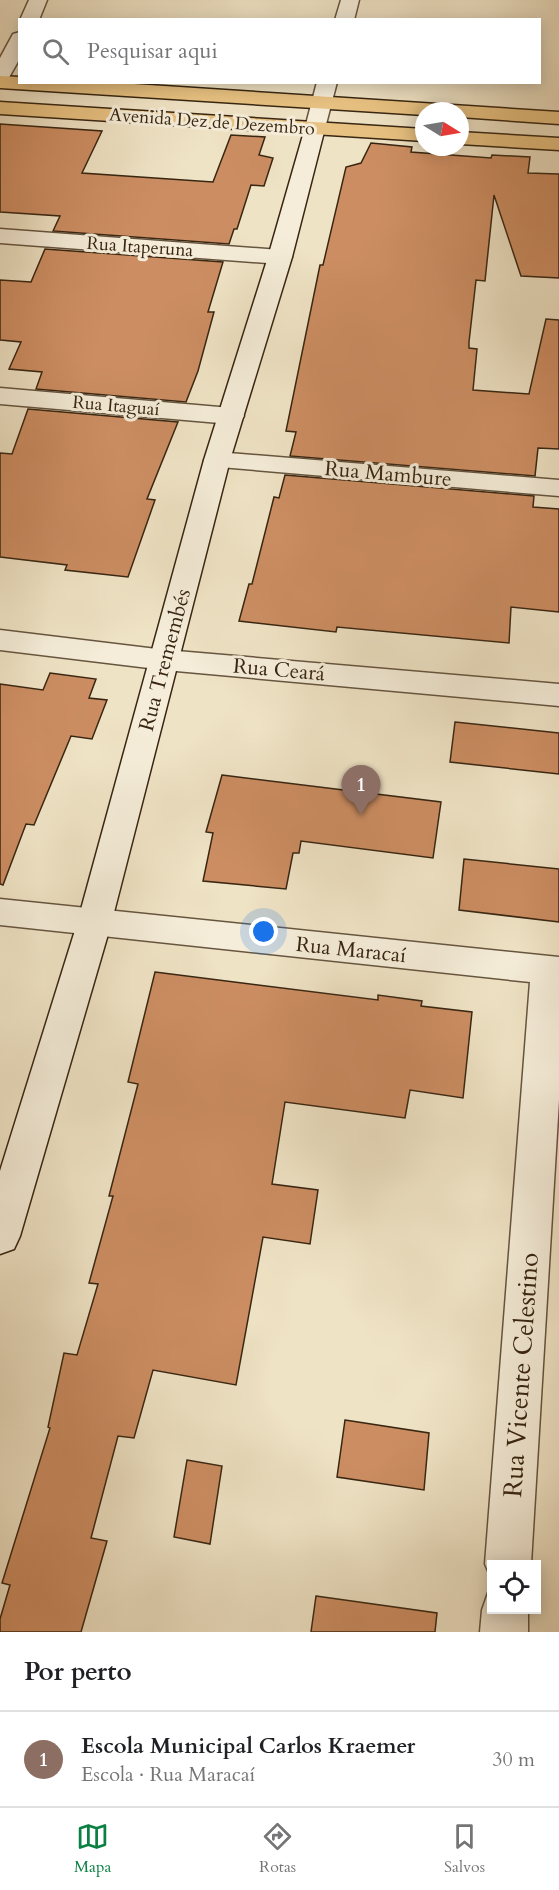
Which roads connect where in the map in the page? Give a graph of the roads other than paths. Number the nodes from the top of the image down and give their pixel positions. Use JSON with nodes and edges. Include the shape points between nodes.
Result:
{"nodes":[{"id":1,"x":38,"y":0,"type":"edge"},
{"id":2,"x":350,"y":0,"type":"edge"},
{"id":3,"x":30,"y":18,"type":"edge"},
{"id":4,"x":345,"y":18,"type":"edge"},
{"id":5,"x":18,"y":42,"type":"edge"},
{"id":6,"x":0,"y":76,"type":"edge"},
{"id":7,"x":0,"y":82,"type":"edge"},
{"id":8,"x":18,"y":83,"type":"edge"},
{"id":9,"x":29,"y":84,"type":"edge"},
{"id":10,"x":321,"y":104,"type":"edge"},
{"id":11,"x":0,"y":108,"type":"edge"},
{"id":12,"x":415,"y":109,"type":"edge"},
{"id":13,"x":469,"y":112,"type":"edge"},
{"id":14,"x":559,"y":118,"type":"edge"},
{"id":15,"x":415,"y":132,"type":"edge"},
{"id":16,"x":469,"y":139,"type":"edge"},
{"id":17,"x":559,"y":144,"type":"edge"},
{"id":18,"x":0,"y":236,"type":"edge"},
{"id":19,"x":280,"y":257,"type":"junction"},
{"id":20,"x":0,"y":396,"type":"edge"},
{"id":21,"x":231,"y":416,"type":"junction"},
{"id":22,"x":217,"y":460,"type":"junction"},
{"id":23,"x":559,"y":488,"type":"edge"},
{"id":24,"x":0,"y":639,"type":"edge"},
{"id":25,"x":165,"y":660,"type":"junction"},
{"id":26,"x":559,"y":695,"type":"edge"},
{"id":27,"x":0,"y":912,"type":"edge"},
{"id":28,"x":94,"y":924,"type":"junction"},
{"id":29,"x":554,"y":971,"type":"edge"},
{"id":30,"x":0,"y":1236,"type":"edge"},
{"id":31,"x":508,"y":1560,"type":"edge"},
{"id":32,"x":505,"y":1614,"type":"edge"},
{"id":33,"x":504,"y":1632,"type":"edge"}],
"edges":[{"from":1,"to":3,"type":"street"},
{"from":2,"to":4,"type":"street"},
{"from":5,"to":6,"type":"street"},
{"from":7,"to":8,"type":"highway","name":"Avenida Dez de Dezembro"},
{"from":9,"to":10,"type":"highway","name":"Avenida Dez de Dezembro"},
{"from":10,"to":11,"type":"highway","name":"Avenida Dez de Dezembro"},
{"from":10,"to":12,"type":"highway","name":"Avenida Dez de Dezembro"},
{"from":10,"to":15,"type":"highway","name":"Avenida Dez de Dezembro"},
{"from":10,"to":19,"type":"street","name":"Rua Tremembés"},
{"from":13,"to":14,"type":"highway"},
{"from":16,"to":17,"type":"highway"},
{"from":18,"to":19,"type":"street","name":"Rua Itaperuna"},
{"from":19,"to":21,"type":"street","name":"Rua Tremembés"},
{"from":20,"to":21,"type":"street","name":"Rua Itaguaí"},
{"from":21,"to":22,"type":"street","name":"Rua Tremembés"},
{"from":22,"to":23,"type":"street","name":"Rua Mambure"},
{"from":22,"to":25,"type":"street","name":"Rua Tremembés"},
{"from":24,"to":25,"type":"street","name":"Rua Ceará"},
{"from":25,"to":26,"type":"street","name":"Rua Ceará"},
{"from":25,"to":28,"type":"street","name":"Rua Tremembés"},
{"from":27,"to":28,"type":"street","name":"Rua Maracaí"},
{"from":28,"to":29,"type":"street","name":"Rua Maracaí"},
{"from":28,"to":30,"type":"street","name":"Rua Tremembés"},
{"from":29,"to":31,"type":"street","name":"Rua Vicente Celestino"},
{"from":32,"to":33,"type":"street"}]}
